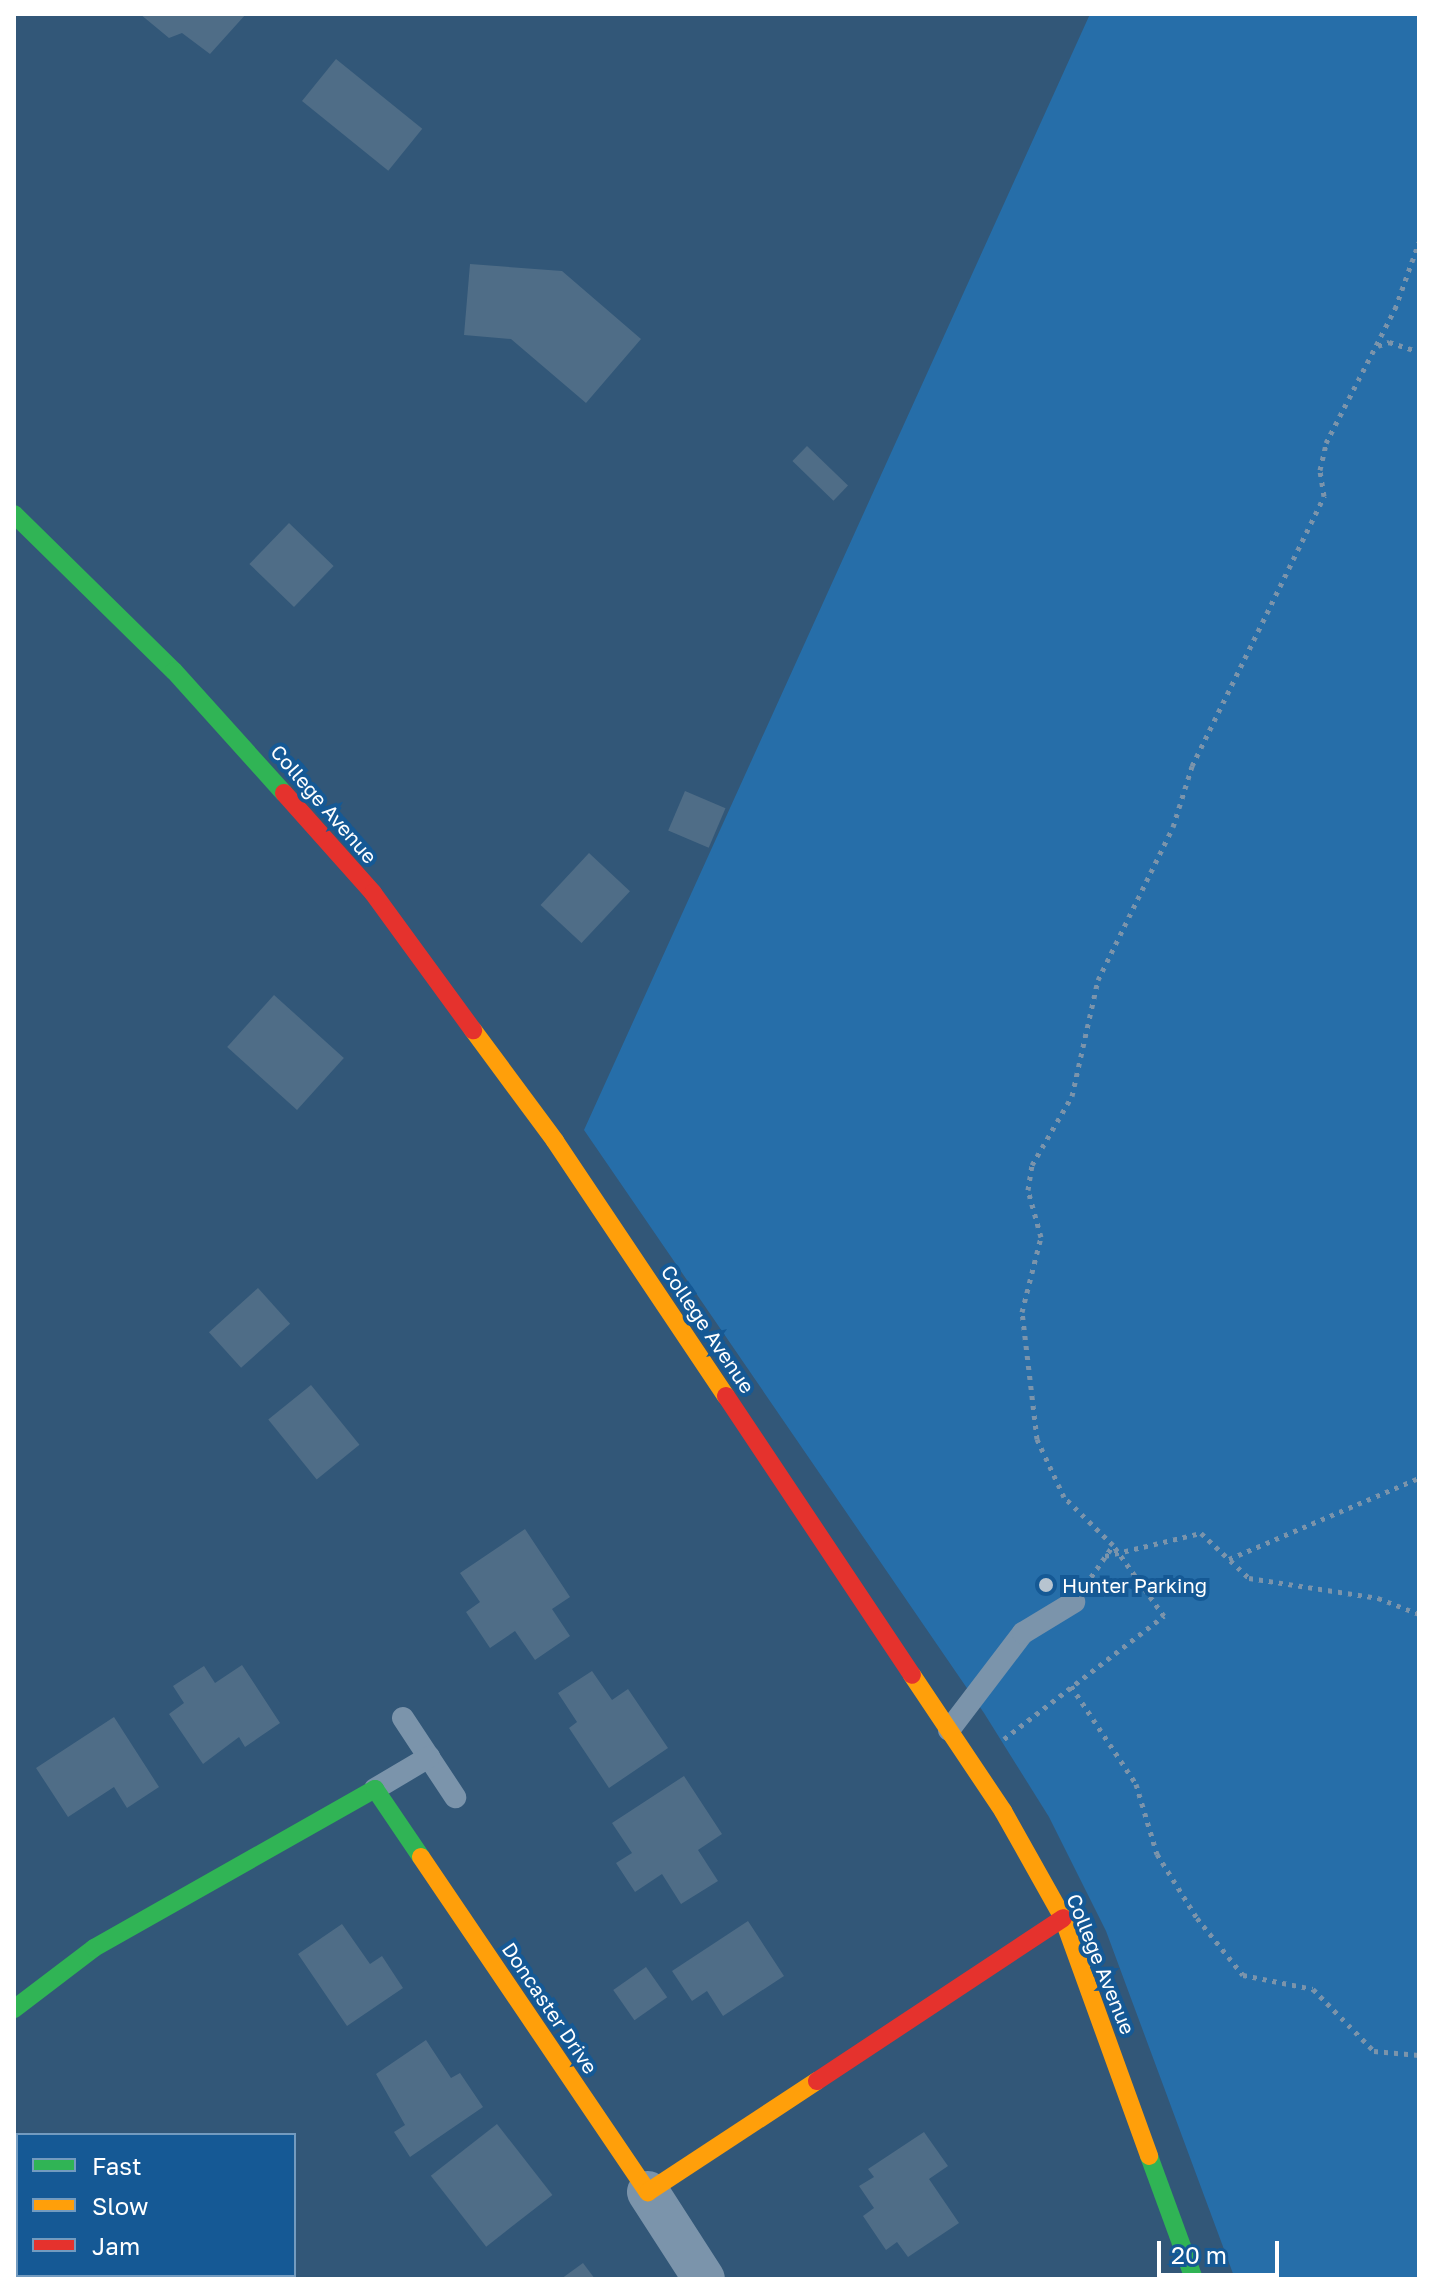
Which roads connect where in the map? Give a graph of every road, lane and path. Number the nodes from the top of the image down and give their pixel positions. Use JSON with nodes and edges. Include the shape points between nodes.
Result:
{"nodes":[{"id":1,"x":1419,"y":242,"type":"edge"},
{"id":2,"x":1417,"y":258,"type":"edge"},
{"id":3,"x":1377,"y":346,"type":"junction"},
{"id":4,"x":1419,"y":352,"type":"edge"},
{"id":5,"x":14,"y":514,"type":"edge"},
{"id":6,"x":1419,"y":1478,"type":"edge"},
{"id":7,"x":1113,"y":1545,"type":"junction"},
{"id":8,"x":1121,"y":1555,"type":"junction"},
{"id":9,"x":1105,"y":1556,"type":"junction"},
{"id":10,"x":1229,"y":1559,"type":"junction"},
{"id":11,"x":1074,"y":1602,"type":"joint"},
{"id":12,"x":1419,"y":1614,"type":"edge"},
{"id":13,"x":1071,"y":1686,"type":"junction"},
{"id":14,"x":403,"y":1718,"type":"dead end"},
{"id":15,"x":949,"y":1730,"type":"junction"},
{"id":16,"x":429,"y":1757,"type":"junction"},
{"id":17,"x":973,"y":1766,"type":"junction"},
{"id":18,"x":375,"y":1789,"type":"junction"},
{"id":19,"x":455,"y":1797,"type":"dead end"},
{"id":20,"x":1063,"y":1918,"type":"junction"},
{"id":21,"x":14,"y":2009,"type":"edge"},
{"id":22,"x":1419,"y":2055,"type":"edge"},
{"id":23,"x":648,"y":2192,"type":"junction"},
{"id":24,"x":704,"y":2279,"type":"edge"},
{"id":25,"x":1194,"y":2279,"type":"edge"}],
"edges":[{"from":1,"to":2,"type":"path"},
{"from":2,"to":3,"type":"path"},
{"from":3,"to":4,"type":"path","via":[[1389,342]]},
{"from":3,"to":7,"type":"path","via":[[1326,443],[1320,470],[1324,496],[1192,766],[1173,827],[1098,980],[1072,1096],[1032,1165],[1028,1190],[1041,1237],[1022,1312],[1037,1439],[1064,1497]]},
{"from":5,"to":15,"type":"street","name":"College Avenue","via":[[174,671],[402,930],[555,1141]]},
{"from":6,"to":10,"type":"path"},
{"from":7,"to":8,"type":"path"},
{"from":7,"to":9,"type":"path"},
{"from":8,"to":9,"type":"path"},
{"from":8,"to":10,"type":"path","via":[[1201,1533]]},
{"from":8,"to":13,"type":"path","via":[[1164,1616]]},
{"from":9,"to":11,"type":"path"},
{"from":10,"to":12,"type":"path","via":[[1249,1578],[1378,1598]]},
{"from":11,"to":15,"type":"lane","via":[[1023,1633]]},
{"from":13,"to":17,"type":"path"},
{"from":13,"to":22,"type":"path","via":[[1136,1784],[1157,1854],[1197,1918],[1243,1975],[1313,1989],[1374,2051]]},
{"from":14,"to":16,"type":"lane"},
{"from":15,"to":17,"type":"street","name":"College Avenue"},
{"from":16,"to":18,"type":"lane"},
{"from":16,"to":19,"type":"lane"},
{"from":17,"to":20,"type":"street","name":"College Avenue"},
{"from":18,"to":21,"type":"street","via":[[94,1948]]},
{"from":18,"to":23,"type":"street","name":"Doncaster Drive"},
{"from":20,"to":23,"type":"street"},
{"from":20,"to":25,"type":"street","name":"College Avenue"},
{"from":23,"to":24,"type":"street"}]}
